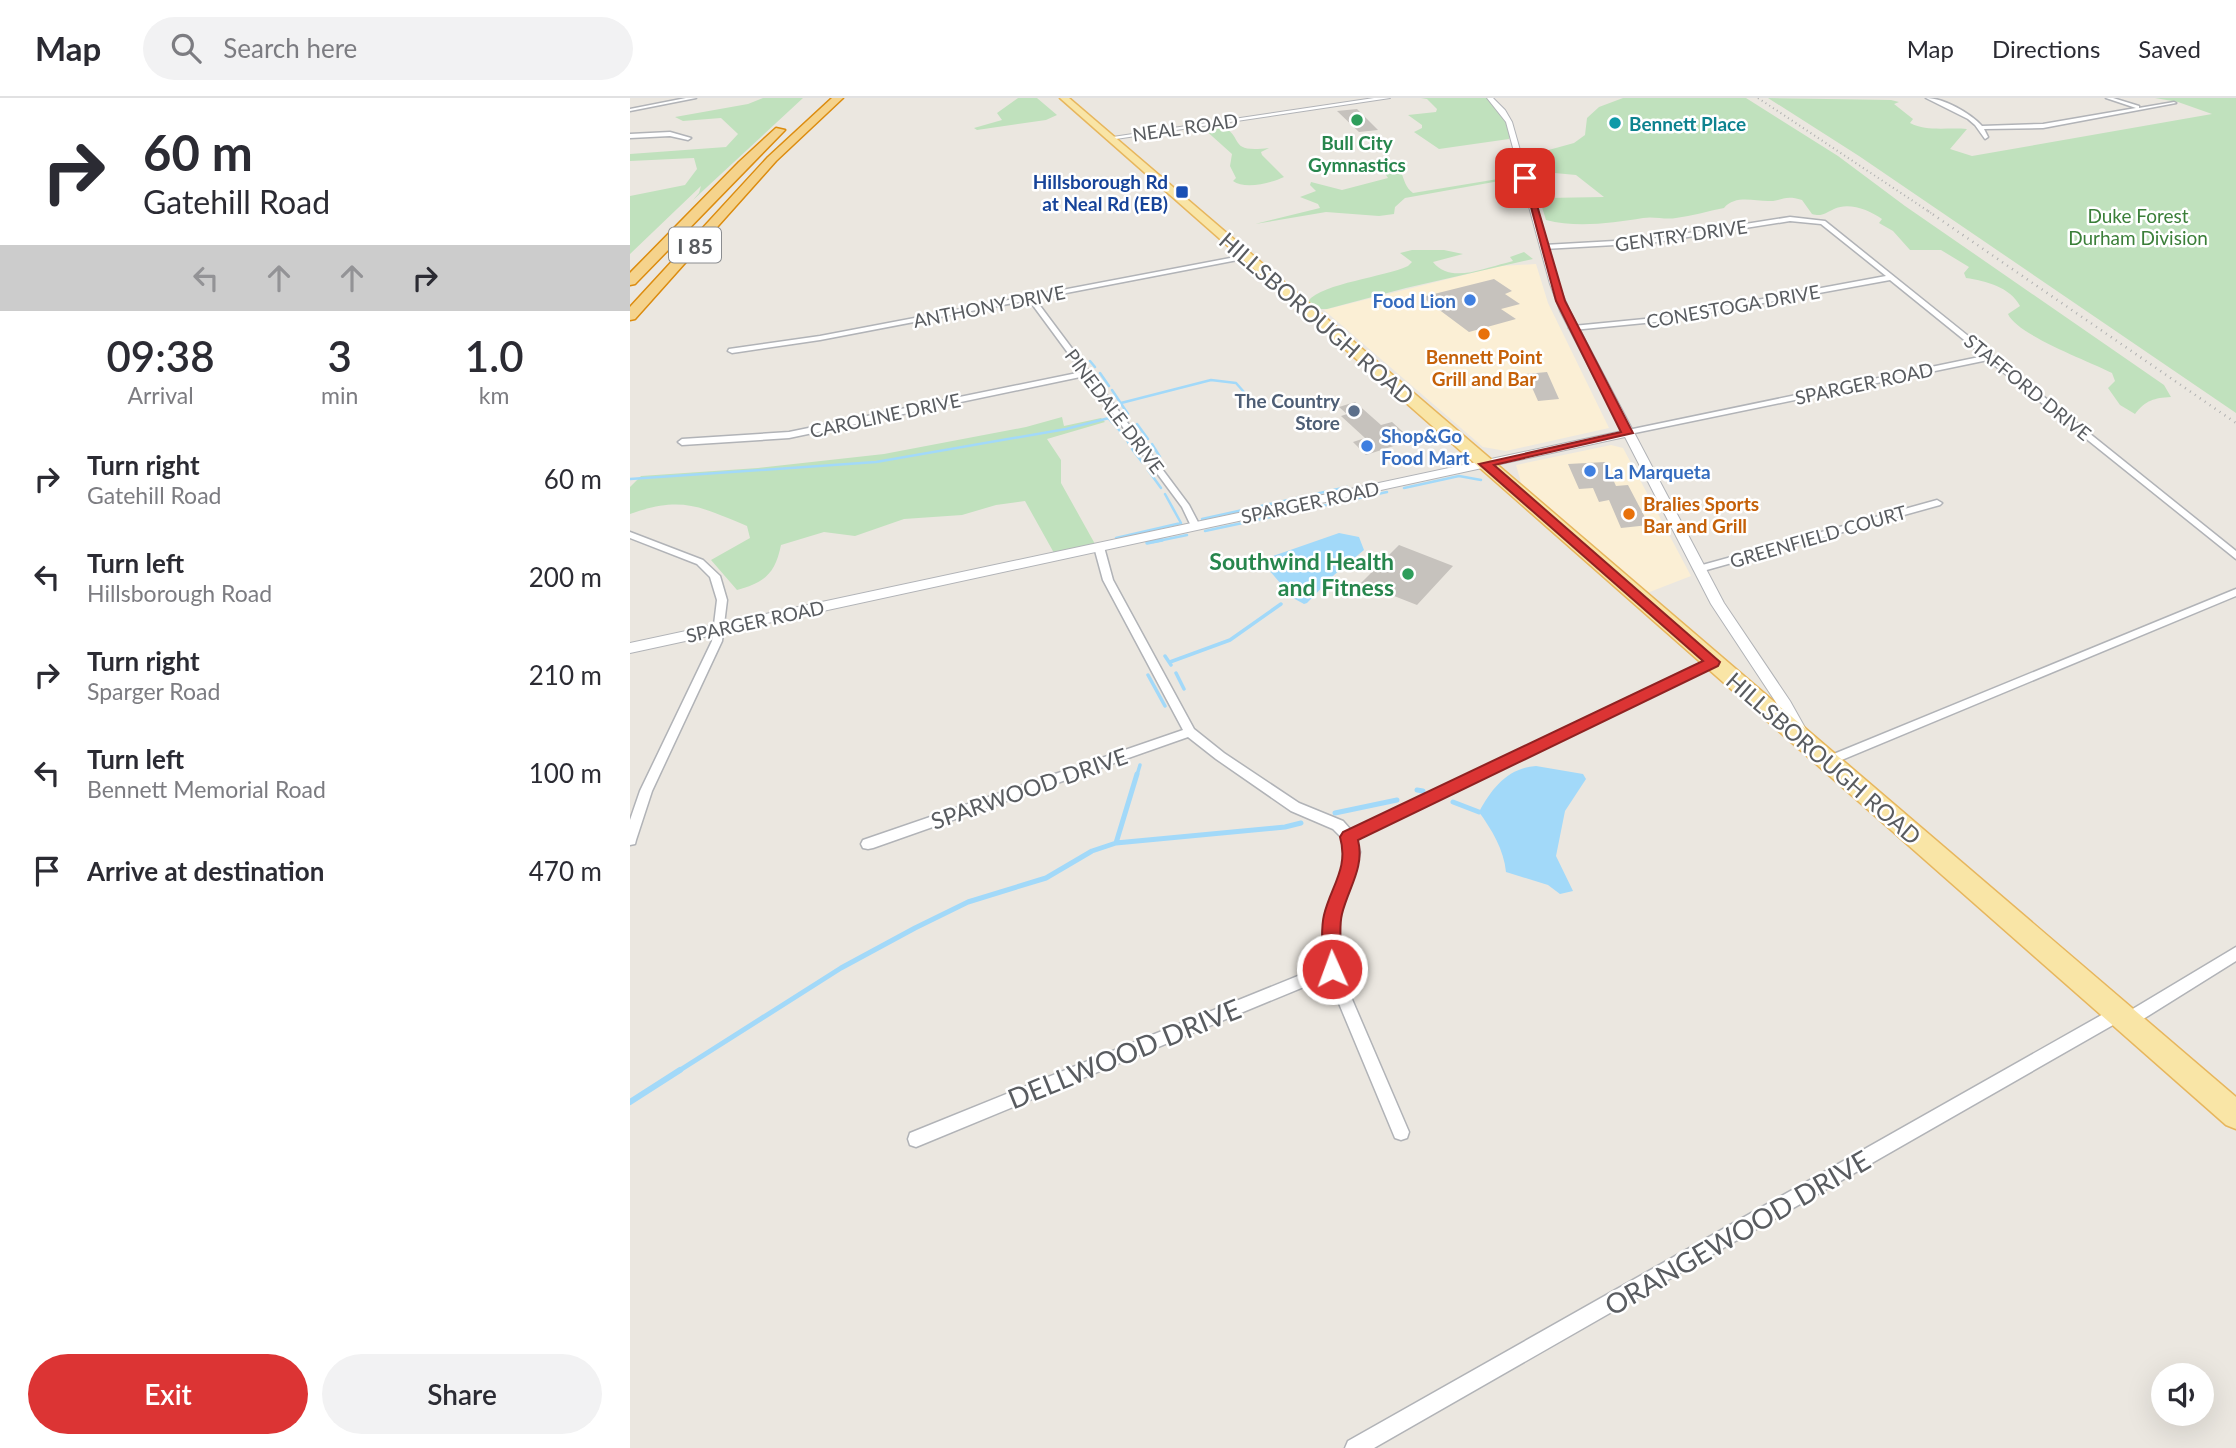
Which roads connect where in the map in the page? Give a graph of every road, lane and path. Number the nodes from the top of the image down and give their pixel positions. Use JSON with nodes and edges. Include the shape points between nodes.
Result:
{"nodes":[{"id":1,"x":694,"y":98,"type":"edge"},
{"id":2,"x":838,"y":98,"type":"edge"},
{"id":3,"x":854,"y":98,"type":"edge"},
{"id":4,"x":1064,"y":98,"type":"edge"},
{"id":5,"x":1387,"y":98,"type":"edge"},
{"id":6,"x":1490,"y":98,"type":"edge"},
{"id":7,"x":1928,"y":98,"type":"edge"},
{"id":8,"x":2108,"y":98,"type":"edge"},
{"id":9,"x":2174,"y":103,"type":"dead end"},
{"id":10,"x":2141,"y":109,"type":"junction"},
{"id":11,"x":630,"y":110,"type":"edge"},
{"id":12,"x":787,"y":123,"type":"dead end"},
{"id":13,"x":1981,"y":128,"type":"junction"},
{"id":14,"x":630,"y":136,"type":"edge"},
{"id":15,"x":1984,"y":137,"type":"dead end"},
{"id":16,"x":688,"y":138,"type":"dead end"},
{"id":17,"x":1109,"y":138,"type":"junction"},
{"id":18,"x":759,"y":174,"type":"junction"},
{"id":19,"x":1817,"y":221,"type":"joint"},
{"id":20,"x":1544,"y":247,"type":"junction"},
{"id":21,"x":1246,"y":257,"type":"junction"},
{"id":22,"x":1893,"y":277,"type":"junction"},
{"id":23,"x":630,"y":281,"type":"edge"},
{"id":24,"x":1031,"y":298,"type":"junction"},
{"id":25,"x":630,"y":316,"type":"edge"},
{"id":26,"x":1573,"y":327,"type":"junction"},
{"id":27,"x":732,"y":351,"type":"dead end"},
{"id":28,"x":1990,"y":357,"type":"junction"},
{"id":29,"x":1086,"y":373,"type":"junction"},
{"id":30,"x":1628,"y":433,"type":"junction"},
{"id":31,"x":682,"y":442,"type":"dead end"},
{"id":32,"x":1485,"y":464,"type":"junction"},
{"id":33,"x":1937,"y":503,"type":"dead end"},
{"id":34,"x":1195,"y":526,"type":"junction"},
{"id":35,"x":630,"y":535,"type":"edge"},
{"id":36,"x":1099,"y":547,"type":"junction"},
{"id":37,"x":2236,"y":556,"type":"edge"},
{"id":38,"x":1699,"y":569,"type":"junction"},
{"id":39,"x":2236,"y":592,"type":"edge"},
{"id":40,"x":720,"y":628,"type":"junction"},
{"id":41,"x":630,"y":648,"type":"edge"},
{"id":42,"x":1713,"y":662,"type":"junction"},
{"id":43,"x":1190,"y":732,"type":"junction"},
{"id":44,"x":1803,"y":740,"type":"junction"},
{"id":45,"x":1828,"y":761,"type":"junction"},
{"id":46,"x":1349,"y":837,"type":"junction"},
{"id":47,"x":630,"y":839,"type":"edge"},
{"id":48,"x":868,"y":844,"type":"dead end"},
{"id":49,"x":2236,"y":953,"type":"edge"},
{"id":50,"x":1332,"y":969,"type":"junction"},
{"id":51,"x":2123,"y":1017,"type":"junction"},
{"id":52,"x":2236,"y":1115,"type":"edge"},
{"id":53,"x":1401,"y":1132,"type":"dead end"},
{"id":54,"x":916,"y":1139,"type":"dead end"},
{"id":55,"x":1355,"y":1448,"type":"edge"}],
"edges":[{"from":1,"to":11,"type":"street"},
{"from":2,"to":18,"type":"highway","number":"I 85"},
{"from":3,"to":18,"type":"highway"},
{"from":4,"to":17,"type":"main road","name":"HILLSBOROUGH ROAD"},
{"from":5,"to":17,"type":"street","name":"NEAL ROAD"},
{"from":6,"to":20,"type":"street","via":[[1509,122]]},
{"from":7,"to":13,"type":"street"},
{"from":8,"to":10,"type":"street"},
{"from":9,"to":10,"type":"street"},
{"from":10,"to":13,"type":"street","via":[[2043,126]]},
{"from":12,"to":23,"type":"highway","number":"I 85"},
{"from":13,"to":15,"type":"street"},
{"from":14,"to":16,"type":"street"},
{"from":17,"to":21,"type":"main road","name":"HILLSBOROUGH ROAD"},
{"from":18,"to":25,"type":"highway","number":"I 85"},
{"from":19,"to":20,"type":"street","name":"GENTRY DRIVE","via":[[1781,220],[1628,244]]},
{"from":19,"to":22,"type":"street","name":"STAFFORD DRIVE","via":[[1832,227]]},
{"from":20,"to":26,"type":"street"},
{"from":21,"to":24,"type":"street","name":"ANTHONY DRIVE"},
{"from":21,"to":32,"type":"main road","name":"HILLSBOROUGH ROAD"},
{"from":22,"to":26,"type":"street","name":"CONESTOGA DRIVE","via":[[1665,319]]},
{"from":22,"to":28,"type":"street","name":"STAFFORD DRIVE"},
{"from":24,"to":27,"type":"street","name":"ANTHONY DRIVE"},
{"from":24,"to":29,"type":"street","name":"PINEDALE DRIVE"},
{"from":26,"to":30,"type":"street"},
{"from":28,"to":30,"type":"street","name":"SPARGER ROAD"},
{"from":28,"to":37,"type":"street","name":"STAFFORD DRIVE"},
{"from":29,"to":31,"type":"street","name":"CAROLINE DRIVE","via":[[789,435]]},
{"from":29,"to":34,"type":"street","name":"PINEDALE DRIVE","via":[[1186,507]]},
{"from":30,"to":32,"type":"street","name":"SPARGER ROAD"},
{"from":30,"to":38,"type":"street"},
{"from":32,"to":34,"type":"street","name":"SPARGER ROAD"},
{"from":32,"to":42,"type":"main road","name":"HILLSBOROUGH ROAD"},
{"from":33,"to":38,"type":"street","name":"GREENFIELD COURT"},
{"from":34,"to":36,"type":"street","name":"SPARGER ROAD"},
{"from":35,"to":40,"type":"street","via":[[709,569],[722,592]]},
{"from":36,"to":40,"type":"street","name":"SPARGER ROAD"},
{"from":36,"to":43,"type":"street","via":[[1108,580]]},
{"from":38,"to":44,"type":"street"},
{"from":39,"to":45,"type":"street"},
{"from":40,"to":41,"type":"street","name":"SPARGER ROAD"},
{"from":40,"to":47,"type":"street","via":[[646,791]]},
{"from":42,"to":44,"type":"main road","name":"HILLSBOROUGH ROAD"},
{"from":42,"to":46,"type":"street"},
{"from":43,"to":46,"type":"street","via":[[1295,807],[1331,822]]},
{"from":43,"to":48,"type":"street","name":"SPARWOOD DRIVE"},
{"from":44,"to":45,"type":"main road","name":"HILLSBOROUGH ROAD"},
{"from":45,"to":51,"type":"main road","name":"HILLSBOROUGH ROAD"},
{"from":46,"to":50,"type":"street","via":[[1353,852],[1332,916]]},
{"from":49,"to":51,"type":"street","name":"ORANGEWOOD DRIVE"},
{"from":50,"to":53,"type":"street"},
{"from":50,"to":54,"type":"street","name":"DELLWOOD DRIVE"},
{"from":51,"to":52,"type":"main road","name":"HILLSBOROUGH ROAD"},
{"from":51,"to":55,"type":"street","name":"ORANGEWOOD DRIVE"}]}
